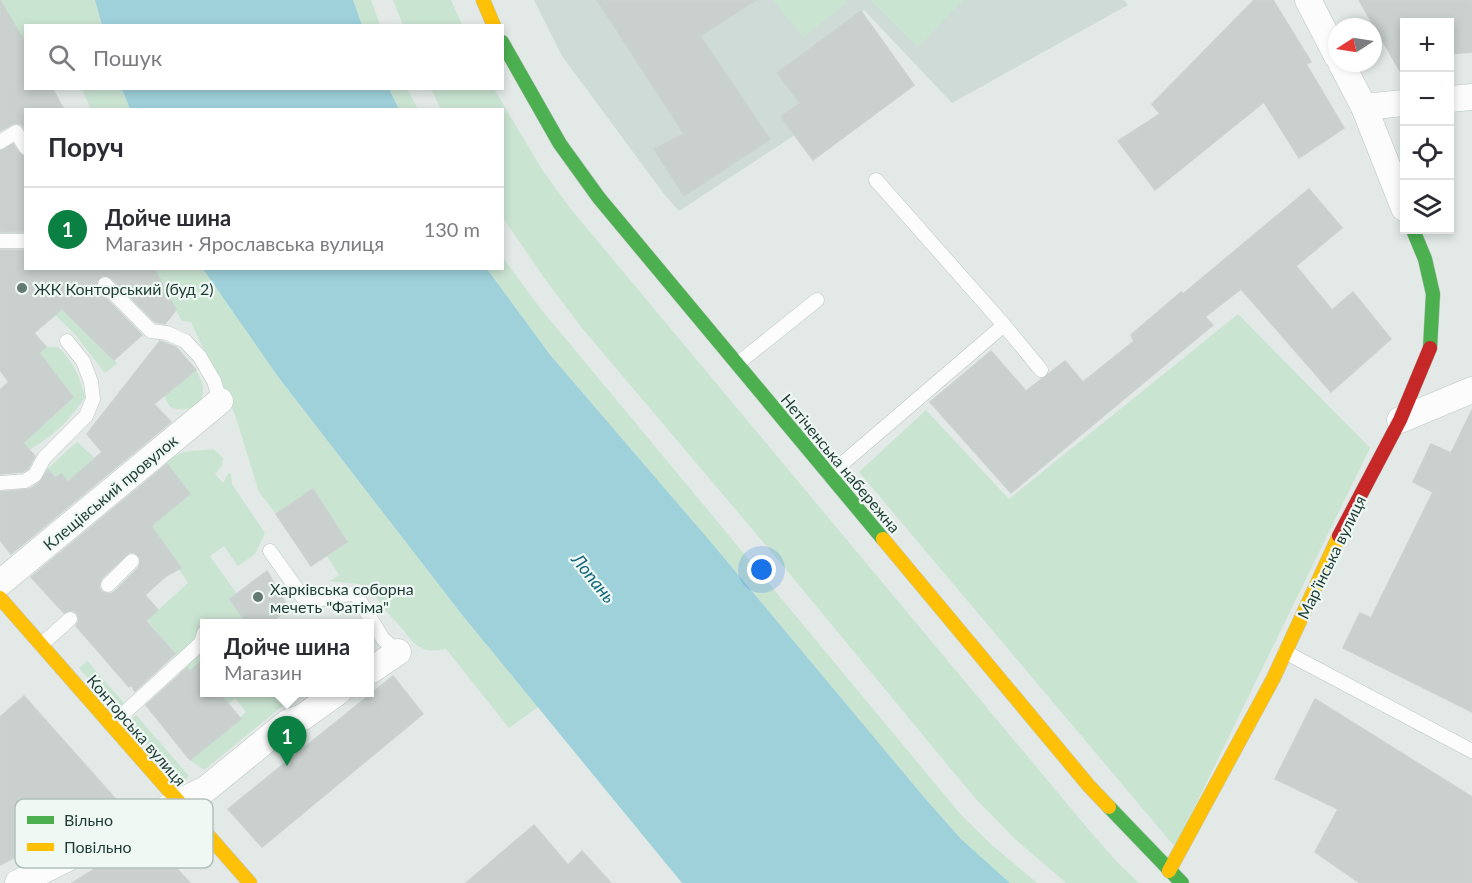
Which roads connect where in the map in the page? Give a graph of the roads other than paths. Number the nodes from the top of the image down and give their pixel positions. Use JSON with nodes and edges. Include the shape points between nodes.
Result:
{"nodes":[{"id":1,"x":483,"y":0,"type":"edge"},
{"id":2,"x":1308,"y":0,"type":"edge"},
{"id":3,"x":493,"y":24,"type":"edge"},
{"id":4,"x":1328,"y":39,"type":"edge"},
{"id":5,"x":504,"y":46,"type":"edge"},
{"id":6,"x":1346,"y":72,"type":"edge"},
{"id":7,"x":1472,"y":97,"type":"edge"},
{"id":8,"x":1454,"y":99,"type":"edge"},
{"id":9,"x":1400,"y":103,"type":"edge"},
{"id":10,"x":1364,"y":107,"type":"junction"},
{"id":11,"x":0,"y":142,"type":"edge"},
{"id":12,"x":24,"y":145,"type":"edge"},
{"id":13,"x":876,"y":180,"type":"dead end"},
{"id":14,"x":1400,"y":198,"type":"edge"},
{"id":15,"x":1415,"y":234,"type":"edge"},
{"id":16,"x":0,"y":241,"type":"edge"},
{"id":17,"x":24,"y":241,"type":"edge"},
{"id":18,"x":105,"y":284,"type":"dead end"},
{"id":19,"x":818,"y":300,"type":"dead end"},
{"id":20,"x":1004,"y":325,"type":"junction"},
{"id":21,"x":67,"y":341,"type":"dead end"},
{"id":22,"x":736,"y":364,"type":"junction"},
{"id":23,"x":1041,"y":370,"type":"dead end"},
{"id":24,"x":1472,"y":390,"type":"edge"},
{"id":25,"x":220,"y":401,"type":"joint"},
{"id":26,"x":1400,"y":420,"type":"junction"},
{"id":27,"x":829,"y":475,"type":"junction"},
{"id":28,"x":0,"y":483,"type":"edge"},
{"id":29,"x":270,"y":551,"type":"dead end"},
{"id":30,"x":132,"y":561,"type":"dead end"},
{"id":31,"x":0,"y":584,"type":"edge"},
{"id":32,"x":108,"y":585,"type":"dead end"},
{"id":33,"x":0,"y":598,"type":"edge"},
{"id":34,"x":371,"y":619,"type":"edge"},
{"id":35,"x":70,"y":620,"type":"dead end"},
{"id":36,"x":374,"y":624,"type":"edge"},
{"id":37,"x":200,"y":644,"type":"edge"},
{"id":38,"x":41,"y":645,"type":"junction"},
{"id":39,"x":398,"y":652,"type":"joint"},
{"id":40,"x":1285,"y":652,"type":"junction"},
{"id":41,"x":374,"y":668,"type":"edge"},
{"id":42,"x":332,"y":697,"type":"edge"},
{"id":43,"x":111,"y":725,"type":"junction"},
{"id":44,"x":1472,"y":751,"type":"edge"},
{"id":45,"x":176,"y":799,"type":"edge"},
{"id":46,"x":187,"y":799,"type":"edge"},
{"id":47,"x":213,"y":841,"type":"edge"},
{"id":48,"x":48,"y":868,"type":"edge"},
{"id":49,"x":1169,"y":871,"type":"junction"},
{"id":50,"x":18,"y":883,"type":"edge"},
{"id":51,"x":250,"y":883,"type":"edge"},
{"id":52,"x":1182,"y":883,"type":"edge"}],
"edges":[{"from":1,"to":3,"type":"main road"},
{"from":2,"to":4,"type":"street"},
{"from":5,"to":22,"type":"main road","name":"Нетіченська набережна","via":[[560,144],[598,198]]},
{"from":6,"to":10,"type":"street"},
{"from":7,"to":8,"type":"street"},
{"from":9,"to":10,"type":"street"},
{"from":10,"to":14,"type":"street"},
{"from":11,"to":12,"type":"lane","via":[[16,132]]},
{"from":13,"to":20,"type":"lane"},
{"from":15,"to":26,"type":"main road","name":"Мар’їнська вулиця","via":[[1433,294],[1432,344]]},
{"from":16,"to":17,"type":"lane"},
{"from":18,"to":25,"type":"lane","via":[[151,331],[185,341],[205,365]]},
{"from":19,"to":22,"type":"lane"},
{"from":20,"to":23,"type":"lane"},
{"from":20,"to":27,"type":"lane"},
{"from":21,"to":28,"type":"lane","via":[[91,382],[93,399],[86,416],[44,458],[34,475],[25,481]]},
{"from":22,"to":27,"type":"main road","name":"Нетіченська набережна"},
{"from":24,"to":26,"type":"street"},
{"from":25,"to":31,"type":"street","name":"Клещівський провулок"},
{"from":26,"to":40,"type":"main road","name":"Мар’їнська вулиця","via":[[1336,542]]},
{"from":27,"to":49,"type":"main road","name":"Нетіченська набережна","via":[[1089,786]]},
{"from":29,"to":34,"type":"lane","via":[[306,602],[355,593]]},
{"from":30,"to":32,"type":"lane"},
{"from":33,"to":38,"type":"main road","name":"Конторська вулиця"},
{"from":35,"to":38,"type":"lane"},
{"from":36,"to":39,"type":"lane"},
{"from":37,"to":43,"type":"lane"},
{"from":38,"to":43,"type":"main road","name":"Конторська вулиця"},
{"from":39,"to":41,"type":"street"},
{"from":40,"to":44,"type":"lane"},
{"from":40,"to":49,"type":"main road","name":"Мар’їнська вулиця"},
{"from":42,"to":46,"type":"street","via":[[303,717],[286,723],[206,789]]},
{"from":43,"to":45,"type":"main road","name":"Конторська вулиця"},
{"from":47,"to":51,"type":"main road","name":"Конторська вулиця"},
{"from":48,"to":50,"type":"street"},
{"from":49,"to":52,"type":"main road","name":"Нетіченська набережна"}]}
